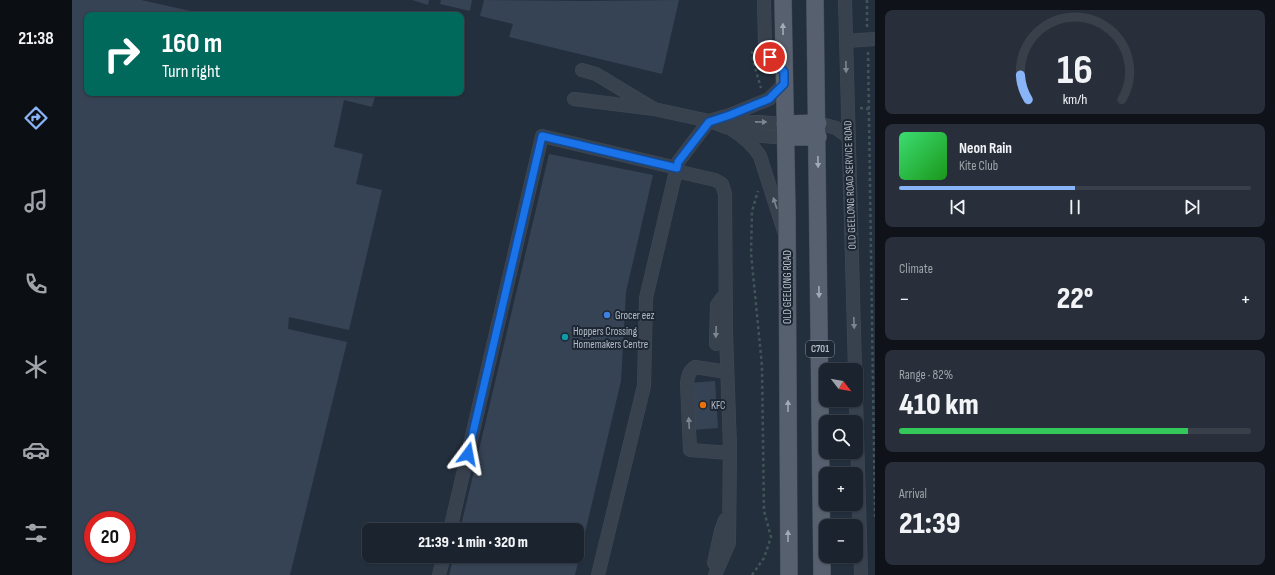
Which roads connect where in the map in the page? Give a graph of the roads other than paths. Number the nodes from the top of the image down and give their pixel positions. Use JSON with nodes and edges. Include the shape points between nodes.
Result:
{"nodes":[{"id":1,"x":764,"y":0,"type":"edge"},
{"id":2,"x":783,"y":0,"type":"edge"},
{"id":3,"x":815,"y":0,"type":"edge"},
{"id":4,"x":845,"y":0,"type":"edge"},
{"id":5,"x":871,"y":39,"type":"edge"},
{"id":6,"x":846,"y":41,"type":"junction"},
{"id":7,"x":582,"y":70,"type":"dead end"},
{"id":8,"x":784,"y":78,"type":"junction"},
{"id":9,"x":574,"y":99,"type":"dead end"},
{"id":10,"x":654,"y":109,"type":"junction"},
{"id":11,"x":709,"y":122,"type":"junction"},
{"id":12,"x":733,"y":130,"type":"junction"},
{"id":13,"x":785,"y":130,"type":"junction"},
{"id":14,"x":818,"y":130,"type":"junction"},
{"id":15,"x":848,"y":137,"type":"junction"},
{"id":16,"x":676,"y":169,"type":"junction"},
{"id":17,"x":787,"y":240,"type":"junction"},
{"id":18,"x":726,"y":294,"type":"junction"},
{"id":19,"x":716,"y":344,"type":"dead end"},
{"id":20,"x":855,"y":363,"type":"edge"},
{"id":21,"x":728,"y":372,"type":"junction"},
{"id":22,"x":856,"y":407,"type":"edge"},
{"id":23,"x":730,"y":449,"type":"junction"},
{"id":24,"x":452,"y":523,"type":"edge"},
{"id":25,"x":442,"y":563,"type":"edge"},
{"id":26,"x":439,"y":575,"type":"edge"},
{"id":27,"x":598,"y":575,"type":"edge"},
{"id":28,"x":715,"y":575,"type":"edge"},
{"id":29,"x":788,"y":575,"type":"edge"},
{"id":30,"x":822,"y":575,"type":"edge"},
{"id":31,"x":861,"y":575,"type":"edge"}],
"edges":[{"from":1,"to":8,"type":"street","via":[[765,46]]},
{"from":8,"to":2,"type":"main road","name":"OLD GEELONG ROAD","one_way":true},
{"from":3,"to":14,"type":"main road","number":"C701"},
{"from":4,"to":6,"type":"street","name":"OLD GEELONG ROAD SERVICE ROAD"},
{"from":5,"to":6,"type":"street"},
{"from":6,"to":15,"type":"street","name":"OLD GEELONG ROAD SERVICE ROAD","one_way":true},
{"from":7,"to":10,"type":"street","via":[[596,74]]},
{"from":8,"to":11,"type":"street","via":[[769,99]]},
{"from":8,"to":13,"type":"main road","name":"OLD GEELONG ROAD"},
{"from":9,"to":10,"type":"street"},
{"from":10,"to":11,"type":"street"},
{"from":11,"to":12,"type":"street"},
{"from":11,"to":13,"type":"street","one_way":true,"via":[[759,122]]},
{"from":11,"to":16,"type":"street","via":[[678,162]]},
{"from":12,"to":13,"type":"street","via":[[770,137]]},
{"from":17,"to":12,"type":"street","one_way":true,"via":[[760,156],[754,146]]},
{"from":13,"to":14,"type":"main road"},
{"from":13,"to":17,"type":"main road","name":"OLD GEELONG ROAD"},
{"from":14,"to":15,"type":"street","via":[[827,125]]},
{"from":14,"to":30,"type":"main road","number":"C701","one_way":true},
{"from":15,"to":20,"type":"street","name":"OLD GEELONG ROAD SERVICE ROAD","one_way":true},
{"from":16,"to":18,"type":"street","via":[[722,184],[725,194]]},
{"from":16,"to":24,"type":"street","via":[[542,136]]},
{"from":16,"to":27,"type":"street","via":[[646,298],[644,386]]},
{"from":29,"to":17,"type":"main road","name":"OLD GEELONG ROAD","one_way":true},
{"from":18,"to":19,"type":"street","one_way":true,"via":[[717,305]]},
{"from":18,"to":21,"type":"street"},
{"from":21,"to":23,"type":"street"},
{"from":23,"to":21,"type":"street","one_way":true,"via":[[690,444],[687,383],[689,374],[696,367]]},
{"from":22,"to":31,"type":"street"},
{"from":23,"to":28,"type":"street","via":[[729,542]]},
{"from":25,"to":26,"type":"street"}]}
